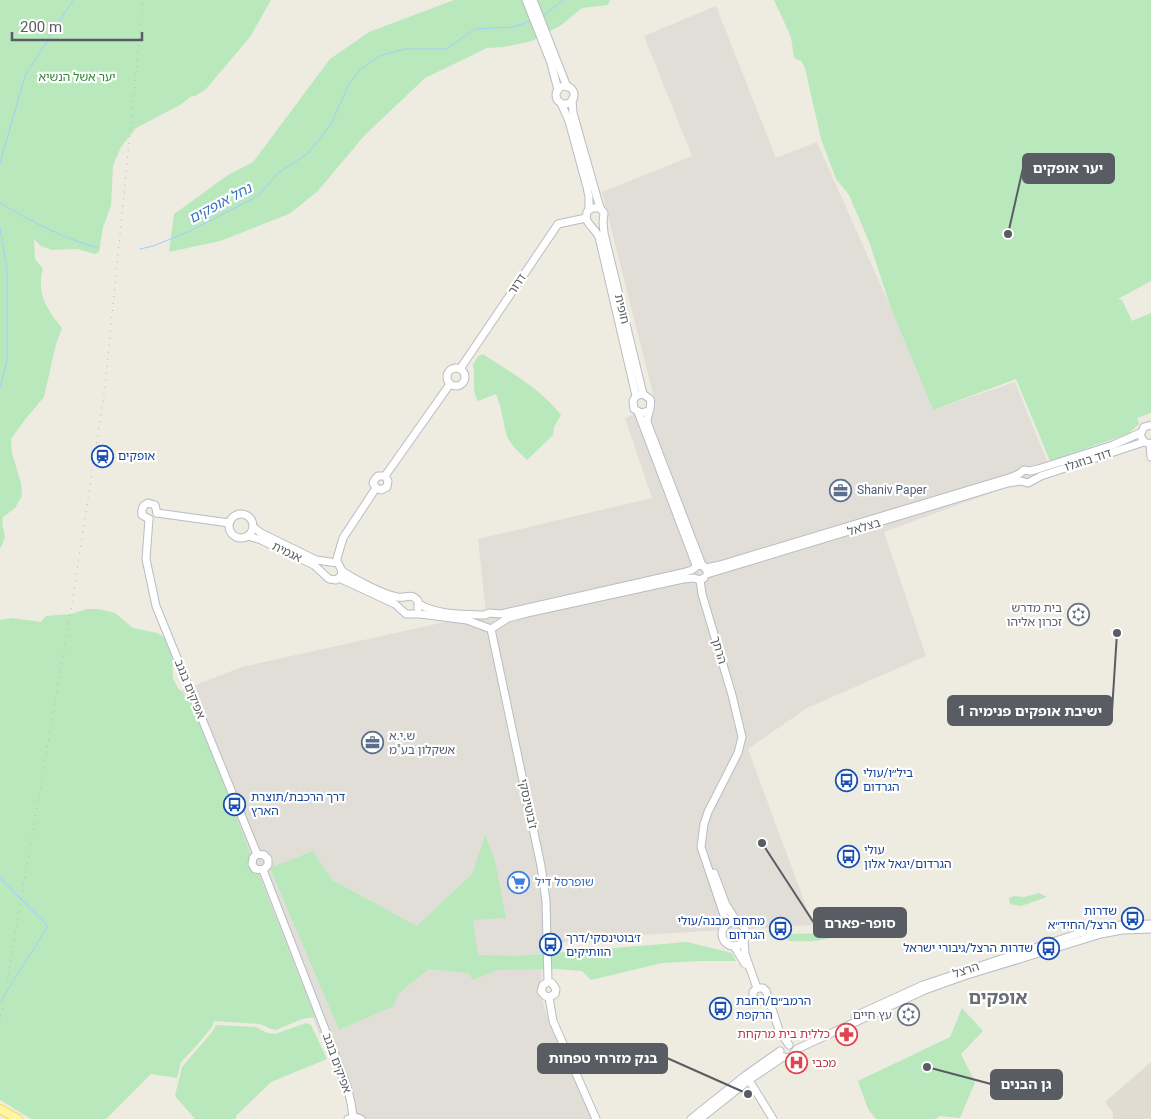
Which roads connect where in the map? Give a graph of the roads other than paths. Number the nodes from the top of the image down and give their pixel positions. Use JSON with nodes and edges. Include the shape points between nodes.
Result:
{"nodes":[{"id":1,"x":526,"y":0,"type":"edge"},
{"id":2,"x":533,"y":0,"type":"edge"},
{"id":3,"x":544,"y":36,"type":"junction"},
{"id":4,"x":567,"y":87,"type":"junction"},
{"id":5,"x":558,"y":90,"type":"junction"},
{"id":6,"x":572,"y":100,"type":"junction"},
{"id":7,"x":561,"y":103,"type":"junction"},
{"id":8,"x":600,"y":208,"type":"junction"},
{"id":9,"x":589,"y":209,"type":"junction"},
{"id":10,"x":586,"y":218,"type":"junction"},
{"id":11,"x":602,"y":222,"type":"junction"},
{"id":12,"x":593,"y":226,"type":"junction"},
{"id":13,"x":460,"y":369,"type":"junction"},
{"id":14,"x":450,"y":384,"type":"junction"},
{"id":15,"x":640,"y":395,"type":"junction"},
{"id":16,"x":648,"y":411,"type":"junction"},
{"id":17,"x":638,"y":412,"type":"junction"},
{"id":18,"x":1151,"y":425,"type":"edge"},
{"id":19,"x":1140,"y":434,"type":"junction"},
{"id":20,"x":1148,"y":443,"type":"edge"},
{"id":21,"x":1151,"y":457,"type":"edge"},
{"id":22,"x":1030,"y":471,"type":"junction"},
{"id":23,"x":1020,"y":478,"type":"junction"},
{"id":24,"x":1032,"y":479,"type":"junction"},
{"id":25,"x":157,"y":513,"type":"junction"},
{"id":26,"x":149,"y":519,"type":"junction"},
{"id":27,"x":229,"y":523,"type":"junction"},
{"id":28,"x":253,"y":527,"type":"junction"},
{"id":29,"x":248,"y":536,"type":"junction"},
{"id":30,"x":336,"y":562,"type":"junction"},
{"id":31,"x":328,"y":563,"type":"junction"},
{"id":32,"x":700,"y":568,"type":"junction"},
{"id":33,"x":342,"y":570,"type":"junction"},
{"id":34,"x":324,"y":573,"type":"junction"},
{"id":35,"x":339,"y":578,"type":"junction"},
{"id":36,"x":697,"y":579,"type":"junction"},
{"id":37,"x":403,"y":598,"type":"junction"},
{"id":38,"x":419,"y":604,"type":"junction"},
{"id":39,"x":400,"y":607,"type":"junction"},
{"id":40,"x":414,"y":613,"type":"junction"},
{"id":41,"x":494,"y":614,"type":"junction"},
{"id":42,"x":485,"y":615,"type":"junction"},
{"id":43,"x":483,"y":624,"type":"junction"},
{"id":44,"x":494,"y":626,"type":"junction"},
{"id":45,"x":702,"y":835,"type":"junction"},
{"id":46,"x":257,"y":854,"type":"junction"},
{"id":47,"x":263,"y":870,"type":"junction"},
{"id":48,"x":737,"y":922,"type":"junction"},
{"id":49,"x":727,"y":924,"type":"junction"},
{"id":50,"x":1151,"y":924,"type":"edge"},
{"id":51,"x":1151,"y":930,"type":"edge"},
{"id":52,"x":744,"y":940,"type":"junction"},
{"id":53,"x":734,"y":946,"type":"junction"},
{"id":54,"x":753,"y":978,"type":"junction"},
{"id":55,"x":548,"y":982,"type":"junction"},
{"id":56,"x":758,"y":988,"type":"junction"},
{"id":57,"x":549,"y":997,"type":"junction"},
{"id":58,"x":765,"y":999,"type":"junction"},
{"id":59,"x":779,"y":1030,"type":"junction"},
{"id":60,"x":791,"y":1048,"type":"junction"},
{"id":61,"x":781,"y":1052,"type":"junction"},
{"id":62,"x":747,"y":1078,"type":"junction"},
{"id":63,"x":0,"y":1109,"type":"edge"},
{"id":64,"x":350,"y":1118,"type":"edge"},
{"id":65,"x":18,"y":1119,"type":"edge"},
{"id":66,"x":361,"y":1119,"type":"edge"},
{"id":67,"x":596,"y":1119,"type":"edge"},
{"id":68,"x":691,"y":1119,"type":"edge"},
{"id":69,"x":700,"y":1119,"type":"edge"},
{"id":70,"x":773,"y":1119,"type":"edge"}],
"edges":[{"from":1,"to":3,"type":"street"},
{"from":2,"to":3,"type":"street"},
{"from":3,"to":4,"type":"street"},
{"from":3,"to":5,"type":"street"},
{"from":4,"to":5,"type":"street"},
{"from":4,"to":6,"type":"street","via":[[573,92]]},
{"from":5,"to":7,"type":"street","via":[[556,96]]},
{"from":6,"to":7,"type":"street"},
{"from":6,"to":8,"type":"street"},
{"from":7,"to":9,"type":"street","via":[[587,187]]},
{"from":8,"to":9,"type":"street"},
{"from":8,"to":11,"type":"street","via":[[604,213]]},
{"from":9,"to":10,"type":"street"},
{"from":10,"to":12,"type":"street"},
{"from":10,"to":13,"type":"street","name":"דרור","via":[[558,224]]},
{"from":11,"to":12,"type":"street"},
{"from":11,"to":15,"type":"street","name":"חופית"},
{"from":12,"to":15,"type":"street","name":"חופית"},
{"from":13,"to":14,"type":"street","via":[[449,371],[447,378]]},
{"from":13,"to":14,"type":"street","via":[[464,381],[459,385]]},
{"from":14,"to":30,"type":"street","via":[[385,476],[387,486],[376,488],[343,538]]},
{"from":15,"to":16,"type":"street","via":[[648,396],[651,402]]},
{"from":15,"to":17,"type":"street","via":[[632,404]]},
{"from":16,"to":17,"type":"street"},
{"from":16,"to":32,"type":"street","via":[[647,422]]},
{"from":17,"to":32,"type":"street"},
{"from":18,"to":19,"type":"street","name":"דוד בוזגלו","via":[[1144,427]]},
{"from":19,"to":20,"type":"street"},
{"from":19,"to":22,"type":"street","name":"דוד בוזגלו"},
{"from":20,"to":21,"type":"street"},
{"from":20,"to":24,"type":"street","name":"דוד בוזגלו"},
{"from":22,"to":23,"type":"street","via":[[1024,470]]},
{"from":22,"to":24,"type":"street"},
{"from":23,"to":24,"type":"street","via":[[1026,483]]},
{"from":23,"to":32,"type":"street","name":"בצלאל"},
{"from":25,"to":26,"type":"street"},
{"from":25,"to":26,"type":"street","via":[[155,505],[148,503],[142,509],[142,515]]},
{"from":25,"to":27,"type":"street"},
{"from":26,"to":46,"type":"street","name":"אפיקים בנגב","via":[[146,559],[156,606]]},
{"from":27,"to":28,"type":"street","via":[[236,515],[243,514],[249,517]]},
{"from":27,"to":29,"type":"street","via":[[235,537]]},
{"from":28,"to":29,"type":"street"},
{"from":28,"to":31,"type":"street","name":"אגמית"},
{"from":29,"to":34,"type":"street","name":"אגמית","via":[[314,565]]},
{"from":30,"to":31,"type":"street"},
{"from":30,"to":33,"type":"street"},
{"from":31,"to":34,"type":"street"},
{"from":32,"to":36,"type":"street","name":"הרתך"},
{"from":32,"to":36,"type":"street","via":[[705,578]]},
{"from":32,"to":41,"type":"street","name":"בצלאל"},
{"from":33,"to":35,"type":"street"},
{"from":33,"to":37,"type":"street","via":[[390,595]]},
{"from":34,"to":35,"type":"street","via":[[329,579]]},
{"from":35,"to":39,"type":"street"},
{"from":36,"to":44,"type":"street","via":[[674,580],[527,612]]},
{"from":36,"to":45,"type":"street","name":"הרתך","via":[[742,737],[740,748],[713,800]]},
{"from":37,"to":38,"type":"street","via":[[413,596]]},
{"from":37,"to":39,"type":"street"},
{"from":38,"to":40,"type":"street"},
{"from":38,"to":42,"type":"street","via":[[438,611]]},
{"from":39,"to":40,"type":"street","via":[[406,614]]},
{"from":40,"to":43,"type":"street"},
{"from":41,"to":42,"type":"street"},
{"from":41,"to":44,"type":"street","via":[[497,618]]},
{"from":42,"to":43,"type":"street"},
{"from":43,"to":44,"type":"street","via":[[486,628]]},
{"from":44,"to":55,"type":"street","name":"ז'בוטינסקי","via":[[541,866],[546,901]]},
{"from":45,"to":48,"type":"street","via":[[726,905]]},
{"from":45,"to":49,"type":"street","via":[[702,853]]},
{"from":46,"to":47,"type":"street","via":[[252,861],[253,866]]},
{"from":46,"to":47,"type":"street","via":[[268,859],[268,866]]},
{"from":47,"to":64,"type":"street","name":"אפיקים בנגב","via":[[346,1086],[351,1103]]},
{"from":48,"to":49,"type":"street"},
{"from":48,"to":52,"type":"street","via":[[745,930]]},
{"from":49,"to":53,"type":"street","via":[[722,931],[723,938]]},
{"from":50,"to":60,"type":"street","name":"הרצל","via":[[1121,925],[1080,933],[970,968],[923,985]]},
{"from":51,"to":60,"type":"street","name":"הרצל","via":[[1101,934],[964,976]]},
{"from":52,"to":53,"type":"street"},
{"from":52,"to":54,"type":"street"},
{"from":53,"to":54,"type":"street"},
{"from":54,"to":56,"type":"street"},
{"from":55,"to":57,"type":"street","via":[[542,991]]},
{"from":55,"to":57,"type":"street","via":[[556,989],[554,996]]},
{"from":56,"to":58,"type":"street","via":[[765,990]]},
{"from":56,"to":58,"type":"street","via":[[753,997],[757,1001]]},
{"from":57,"to":67,"type":"street","via":[[553,1021]]},
{"from":58,"to":59,"type":"street"},
{"from":59,"to":60,"type":"street"},
{"from":59,"to":61,"type":"street"},
{"from":60,"to":61,"type":"street","via":[[785,1044]]},
{"from":60,"to":61,"type":"street","via":[[790,1058]]},
{"from":61,"to":62,"type":"street"},
{"from":62,"to":68,"type":"street"},
{"from":62,"to":69,"type":"street"},
{"from":62,"to":70,"type":"street"},
{"from":63,"to":65,"type":"main road"},
{"from":64,"to":66,"type":"street"}]}
